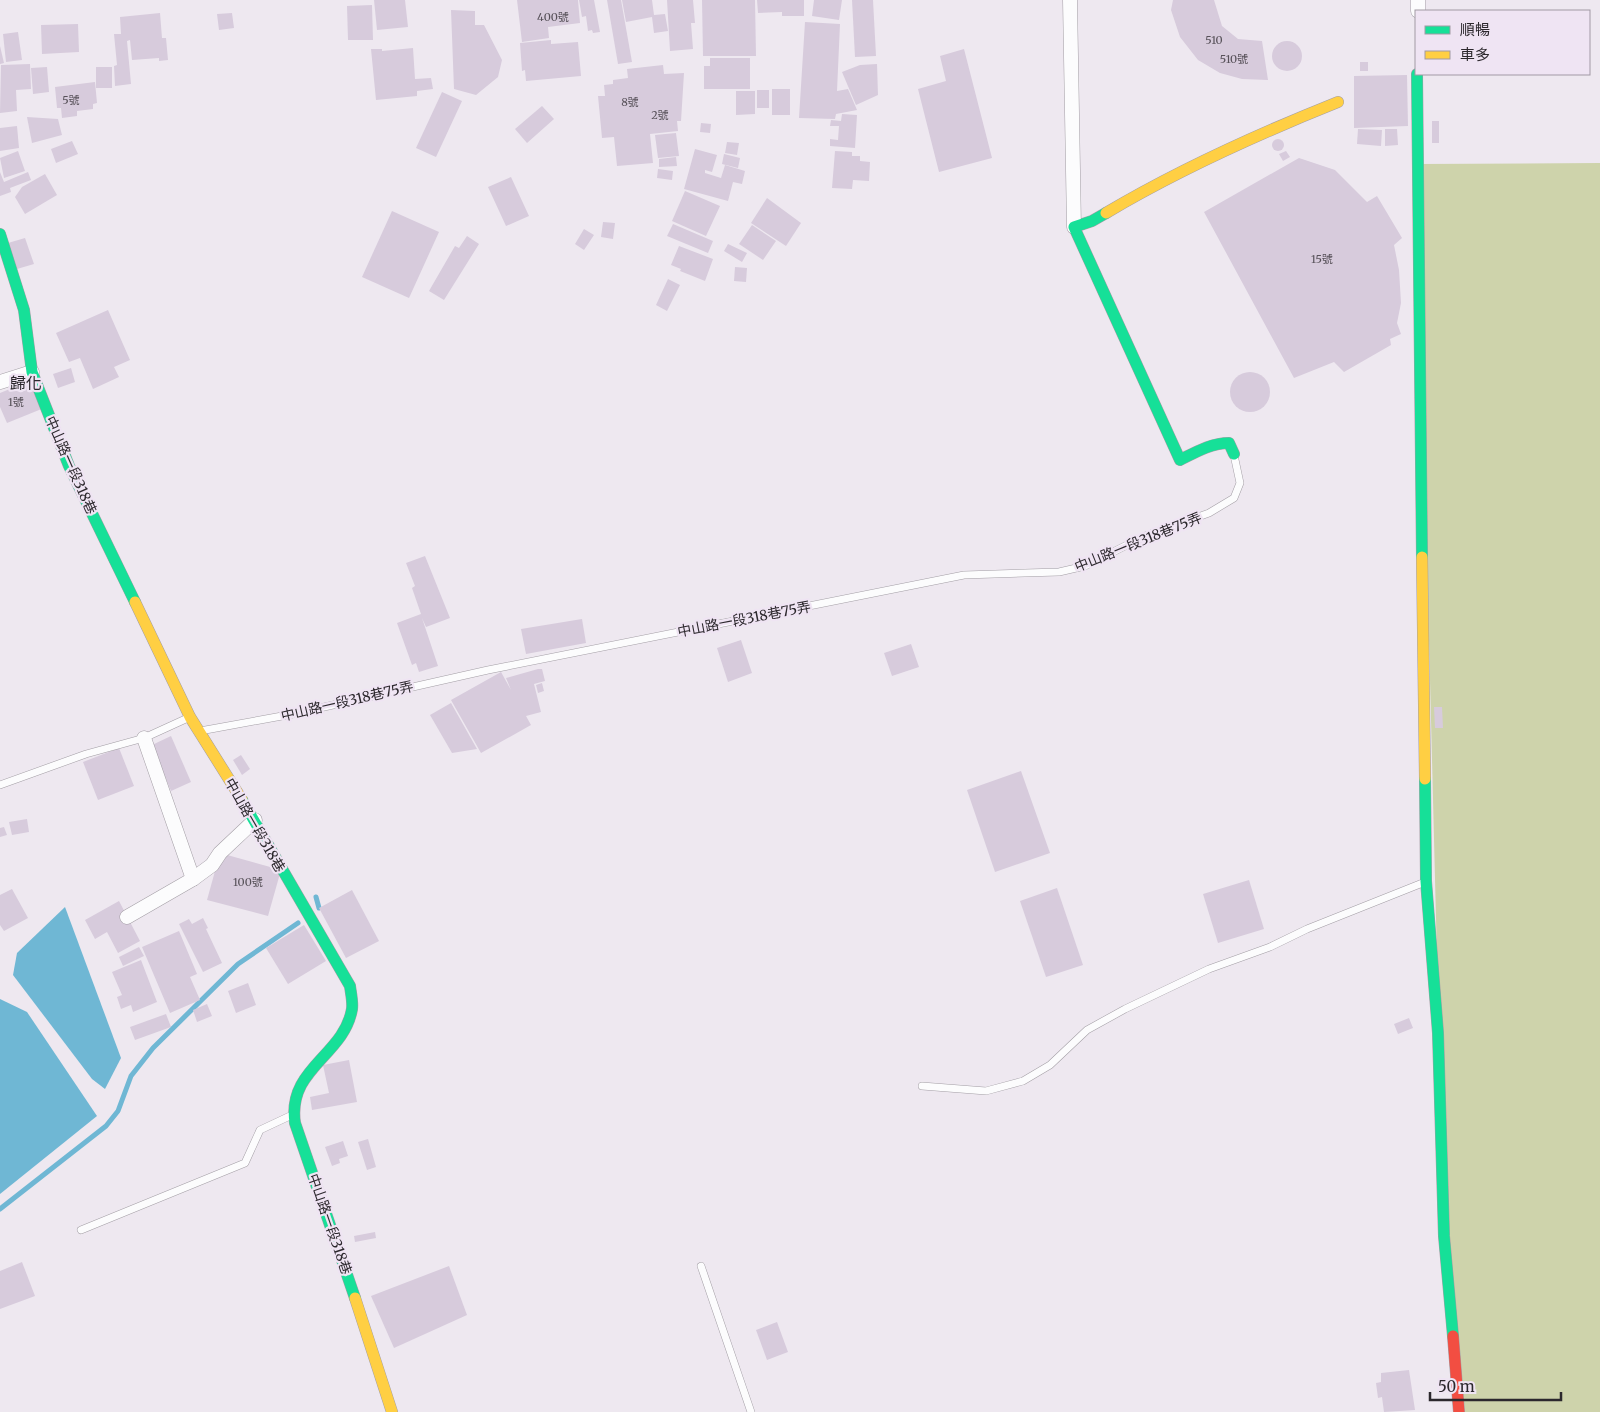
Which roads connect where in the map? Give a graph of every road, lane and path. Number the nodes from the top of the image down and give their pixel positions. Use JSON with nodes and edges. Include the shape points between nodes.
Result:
{"nodes":[{"id":1,"x":1070,"y":0,"type":"edge"},
{"id":2,"x":1417,"y":75,"type":"edge"},
{"id":3,"x":1338,"y":102,"type":"dead end"},
{"id":4,"x":1074,"y":227,"type":"junction"},
{"id":5,"x":0,"y":234,"type":"edge"},
{"id":6,"x":32,"y":372,"type":"junction"},
{"id":7,"x":0,"y":382,"type":"edge"},
{"id":8,"x":1234,"y":454,"type":"joint"},
{"id":9,"x":190,"y":717,"type":"junction"},
{"id":10,"x":198,"y":731,"type":"junction"},
{"id":11,"x":144,"y":738,"type":"junction"},
{"id":12,"x":0,"y":785,"type":"edge"},
{"id":13,"x":255,"y":820,"type":"junction"},
{"id":14,"x":193,"y":879,"type":"junction"},
{"id":15,"x":1426,"y":881,"type":"junction"},
{"id":16,"x":128,"y":917,"type":"dead end"},
{"id":17,"x":922,"y":1086,"type":"dead end"},
{"id":18,"x":294,"y":1114,"type":"junction"},
{"id":19,"x":82,"y":1230,"type":"dead end"},
{"id":20,"x":701,"y":1266,"type":"dead end"},
{"id":21,"x":392,"y":1412,"type":"edge"},
{"id":22,"x":752,"y":1412,"type":"edge"},
{"id":23,"x":1459,"y":1412,"type":"edge"}],
"edges":[{"from":1,"to":4,"type":"street"},
{"from":2,"to":15,"type":"street"},
{"from":3,"to":4,"type":"street","via":[[1255,135],[1156,183],[1092,221]]},
{"from":4,"to":8,"type":"street","via":[[1180,460],[1220,442],[1229,443]]},
{"from":5,"to":6,"type":"street","name":"中山路一段318巷","via":[[24,310]]},
{"from":6,"to":7,"type":"street"},
{"from":6,"to":9,"type":"street","name":"中山路一段318巷","via":[[69,466]]},
{"from":8,"to":10,"type":"lane","name":"中山路一段318巷75弄","via":[[1240,483],[1234,498],[1209,513],[1145,536],[1085,566],[1059,572],[964,575]]},
{"from":9,"to":10,"type":"street","name":"中山路一段318巷"},
{"from":9,"to":11,"type":"lane"},
{"from":10,"to":13,"type":"street","name":"中山路一段318巷"},
{"from":11,"to":12,"type":"lane","via":[[86,754]]},
{"from":11,"to":14,"type":"street"},
{"from":13,"to":14,"type":"street","via":[[220,853],[212,865]]},
{"from":13,"to":18,"type":"street","name":"中山路一段318巷","via":[[350,986],[352,1008],[347,1027],[308,1071],[294,1101]]},
{"from":14,"to":16,"type":"street"},
{"from":15,"to":17,"type":"lane","via":[[1270,947],[1209,969],[1125,1009],[1087,1030],[1050,1066],[1023,1081],[986,1091]]},
{"from":15,"to":23,"type":"street","via":[[1438,1033],[1444,1236]]},
{"from":18,"to":19,"type":"lane","via":[[260,1130],[245,1162]]},
{"from":18,"to":21,"type":"street","name":"中山路一段318巷"},
{"from":20,"to":22,"type":"lane"}]}
